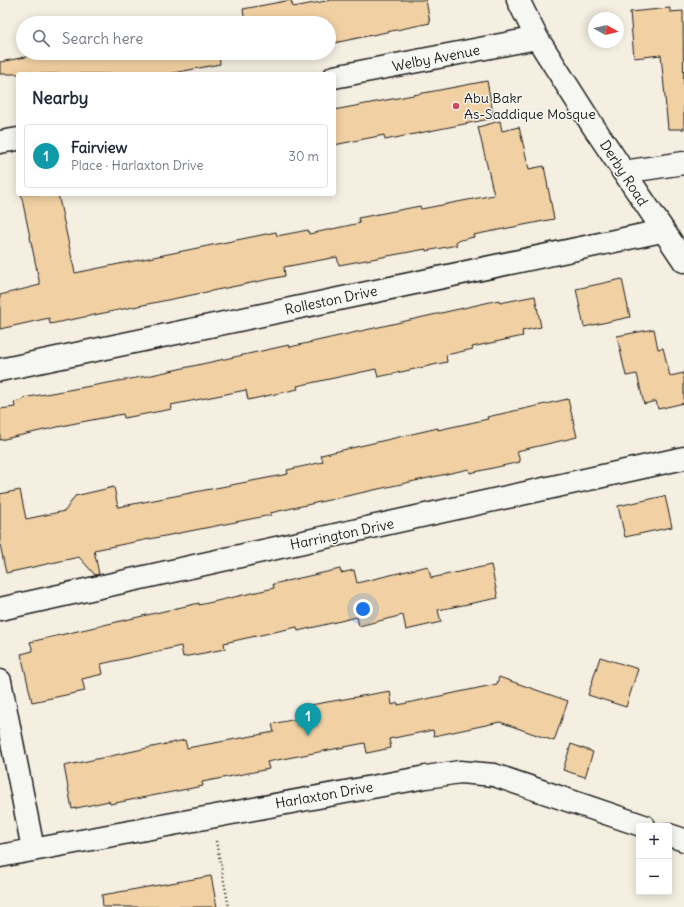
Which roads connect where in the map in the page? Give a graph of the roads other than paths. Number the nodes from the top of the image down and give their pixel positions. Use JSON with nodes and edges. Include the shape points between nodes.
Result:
{"nodes":[{"id":1,"x":518,"y":0,"type":"edge"},
{"id":2,"x":537,"y":38,"type":"junction"},
{"id":3,"x":336,"y":77,"type":"edge"},
{"id":4,"x":16,"y":139,"type":"edge"},
{"id":5,"x":0,"y":142,"type":"edge"},
{"id":6,"x":684,"y":163,"type":"edge"},
{"id":7,"x":623,"y":172,"type":"junction"},
{"id":8,"x":662,"y":231,"type":"junction"},
{"id":9,"x":684,"y":262,"type":"edge"},
{"id":10,"x":0,"y":370,"type":"edge"},
{"id":11,"x":684,"y":458,"type":"edge"},
{"id":12,"x":0,"y":609,"type":"edge"},
{"id":13,"x":0,"y":681,"type":"edge"},
{"id":14,"x":636,"y":823,"type":"edge"},
{"id":15,"x":672,"y":836,"type":"edge"},
{"id":16,"x":684,"y":840,"type":"edge"},
{"id":17,"x":33,"y":849,"type":"junction"},
{"id":18,"x":0,"y":856,"type":"edge"}],
"edges":[{"from":1,"to":2,"type":"street","name":"Derby Road"},
{"from":2,"to":3,"type":"street","name":"Welby Avenue"},
{"from":2,"to":7,"type":"street","name":"Derby Road"},
{"from":4,"to":5,"type":"street"},
{"from":6,"to":7,"type":"street"},
{"from":7,"to":8,"type":"street","name":"Derby Road"},
{"from":8,"to":9,"type":"street","name":"Derby Road"},
{"from":8,"to":10,"type":"street","name":"Rolleston Drive"},
{"from":11,"to":12,"type":"street","name":"Harrington Drive"},
{"from":13,"to":17,"type":"street"},
{"from":14,"to":17,"type":"street","name":"Harlaxton Drive","via":[[494,775],[467,773],[426,777]]},
{"from":15,"to":16,"type":"street"},
{"from":17,"to":18,"type":"street","name":"Harlaxton Drive"}]}
